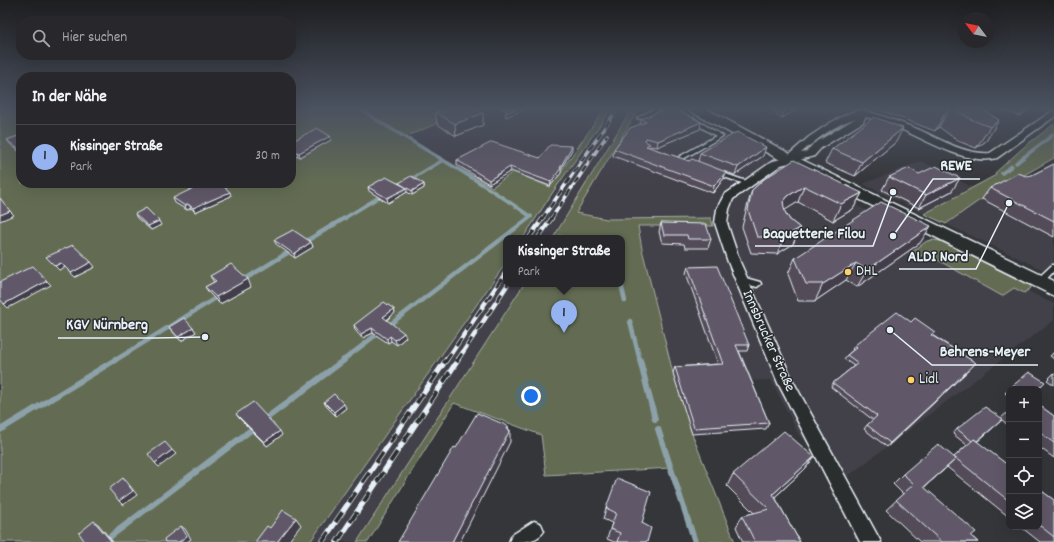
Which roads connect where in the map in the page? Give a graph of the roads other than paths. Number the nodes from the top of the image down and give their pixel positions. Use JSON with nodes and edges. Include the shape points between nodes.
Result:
{"nodes":[{"id":1,"x":716,"y":133,"type":"edge"},
{"id":2,"x":732,"y":133,"type":"edge"},
{"id":3,"x":839,"y":133,"type":"edge"},
{"id":4,"x":916,"y":133,"type":"edge"},
{"id":5,"x":1025,"y":133,"type":"edge"},
{"id":6,"x":673,"y":156,"type":"edge"},
{"id":7,"x":679,"y":159,"type":"junction"},
{"id":8,"x":789,"y":159,"type":"junction"},
{"id":9,"x":686,"y":161,"type":"edge"},
{"id":10,"x":713,"y":171,"type":"edge"},
{"id":11,"x":747,"y":184,"type":"junction"},
{"id":12,"x":1054,"y":267,"type":"edge"},
{"id":13,"x":742,"y":280,"type":"junction"},
{"id":14,"x":757,"y":284,"type":"dead end"},
{"id":15,"x":1046,"y":285,"type":"edge"},
{"id":16,"x":871,"y":542,"type":"edge"}],
"edges":[{"from":1,"to":7,"type":"lane","via":[[720,136]]},
{"from":2,"to":8,"type":"street"},
{"from":3,"to":8,"type":"street","name":"Innsbrucker Straße","via":[[817,146],[810,154]]},
{"from":4,"to":5,"type":"street","via":[[967,154],[984,157],[993,156]]},
{"from":6,"to":7,"type":"lane"},
{"from":7,"to":9,"type":"lane"},
{"from":8,"to":11,"type":"street","name":"Innsbrucker Straße","via":[[777,163]]},
{"from":8,"to":15,"type":"street"},
{"from":10,"to":11,"type":"lane"},
{"from":11,"to":13,"type":"street","name":"Innsbrucker Straße","via":[[728,197],[721,222]]},
{"from":12,"to":15,"type":"lane"},
{"from":13,"to":14,"type":"lane"},
{"from":13,"to":16,"type":"street","name":"Innsbrucker Straße","via":[[786,384]]}]}
